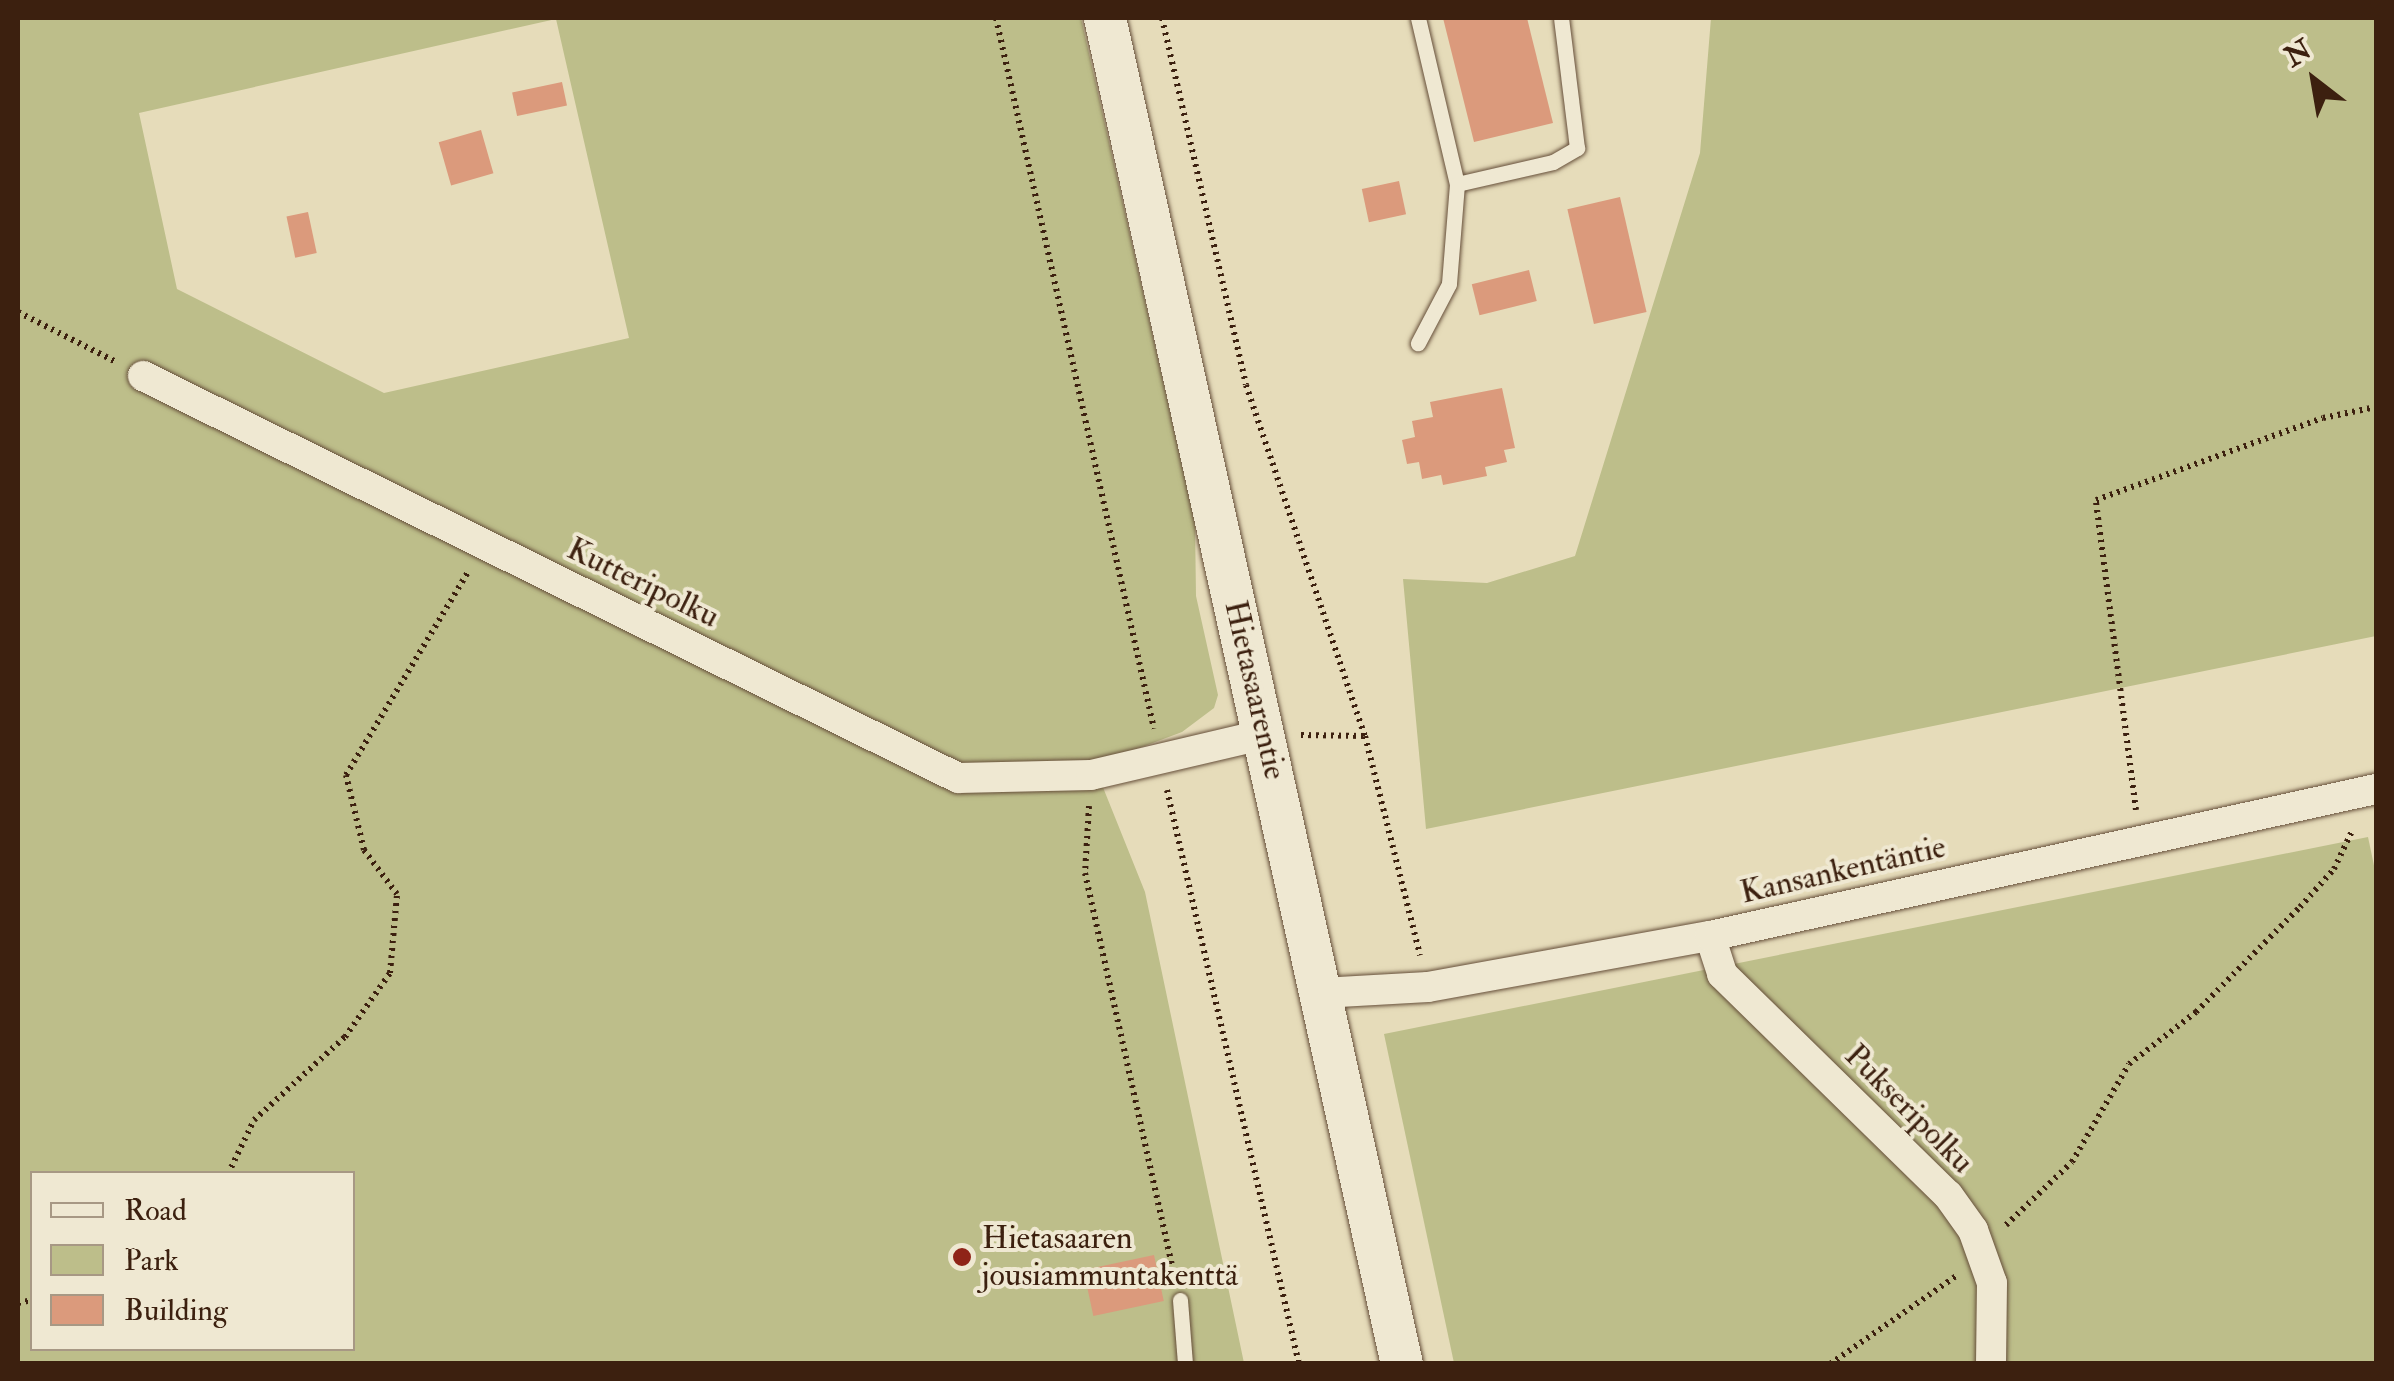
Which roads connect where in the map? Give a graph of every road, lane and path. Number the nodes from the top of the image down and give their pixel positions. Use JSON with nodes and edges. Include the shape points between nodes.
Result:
{"nodes":[{"id":1,"x":996,"y":18,"type":"edge"},
{"id":2,"x":1105,"y":18,"type":"edge"},
{"id":3,"x":1162,"y":18,"type":"edge"},
{"id":4,"x":1418,"y":18,"type":"edge"},
{"id":5,"x":1561,"y":18,"type":"edge"},
{"id":6,"x":1458,"y":184,"type":"junction"},
{"id":7,"x":18,"y":312,"type":"edge"},
{"id":8,"x":1418,"y":343,"type":"dead end"},
{"id":9,"x":143,"y":376,"type":"joint"},
{"id":10,"x":2376,"y":407,"type":"edge"},
{"id":11,"x":484,"y":544,"type":"junction"},
{"id":12,"x":1266,"y":734,"type":"junction"},
{"id":13,"x":1365,"y":736,"type":"junction"},
{"id":14,"x":1161,"y":761,"type":"junction"},
{"id":15,"x":1091,"y":775,"type":"junction"},
{"id":16,"x":2376,"y":789,"type":"edge"},
{"id":17,"x":2360,"y":818,"type":"dead end"},
{"id":18,"x":2140,"y":838,"type":"junction"},
{"id":19,"x":1710,"y":936,"type":"junction"},
{"id":20,"x":1428,"y":987,"type":"junction"},
{"id":21,"x":1321,"y":993,"type":"junction"},
{"id":22,"x":229,"y":1171,"type":"edge"},
{"id":23,"x":1989,"y":1268,"type":"junction"},
{"id":24,"x":1180,"y":1300,"type":"joint"},
{"id":25,"x":1185,"y":1364,"type":"edge"},
{"id":26,"x":1299,"y":1364,"type":"edge"},
{"id":27,"x":1402,"y":1364,"type":"edge"},
{"id":28,"x":1830,"y":1364,"type":"edge"},
{"id":29,"x":1991,"y":1364,"type":"edge"}],
"edges":[{"from":1,"to":14,"type":"path"},
{"from":2,"to":12,"type":"street","name":"Hietasaarentie"},
{"from":3,"to":13,"type":"path","via":[[1246,385]]},
{"from":4,"to":6,"type":"lane"},
{"from":5,"to":6,"type":"lane","via":[[1577,148],[1553,162]]},
{"from":6,"to":8,"type":"lane","via":[[1449,284]]},
{"from":7,"to":9,"type":"path"},
{"from":9,"to":11,"type":"street","name":"Kutteripolku"},
{"from":10,"to":18,"type":"path","via":[[2323,418],[2096,500]]},
{"from":11,"to":15,"type":"street","name":"Kutteripolku","via":[[958,778]]},
{"from":11,"to":22,"type":"path","via":[[346,774],[364,850],[397,894],[390,973],[345,1037],[254,1120]]},
{"from":12,"to":13,"type":"path"},
{"from":12,"to":14,"type":"street","name":"Kutteripolku"},
{"from":12,"to":21,"type":"street","name":"Hietasaarentie"},
{"from":13,"to":20,"type":"path"},
{"from":14,"to":15,"type":"street","name":"Kutteripolku"},
{"from":14,"to":26,"type":"path"},
{"from":15,"to":24,"type":"path","via":[[1085,872]]},
{"from":16,"to":18,"type":"street","name":"Kansankentäntie"},
{"from":17,"to":23,"type":"path","via":[[2334,869],[2300,907],[2196,1012],[2129,1064],[2072,1162],[2025,1199],[1998,1236]]},
{"from":18,"to":19,"type":"street","name":"Kansankentäntie"},
{"from":19,"to":20,"type":"street","name":"Kansankentäntie"},
{"from":19,"to":23,"type":"street","name":"Pukseripolku","via":[[1722,974],[1948,1195]]},
{"from":20,"to":21,"type":"street","name":"Kansankentäntie"},
{"from":21,"to":27,"type":"street","name":"Hietasaarentie"},
{"from":23,"to":28,"type":"path","via":[[1952,1278]]},
{"from":23,"to":29,"type":"street","name":"Pukseripolku"},
{"from":24,"to":25,"type":"lane"}]}
